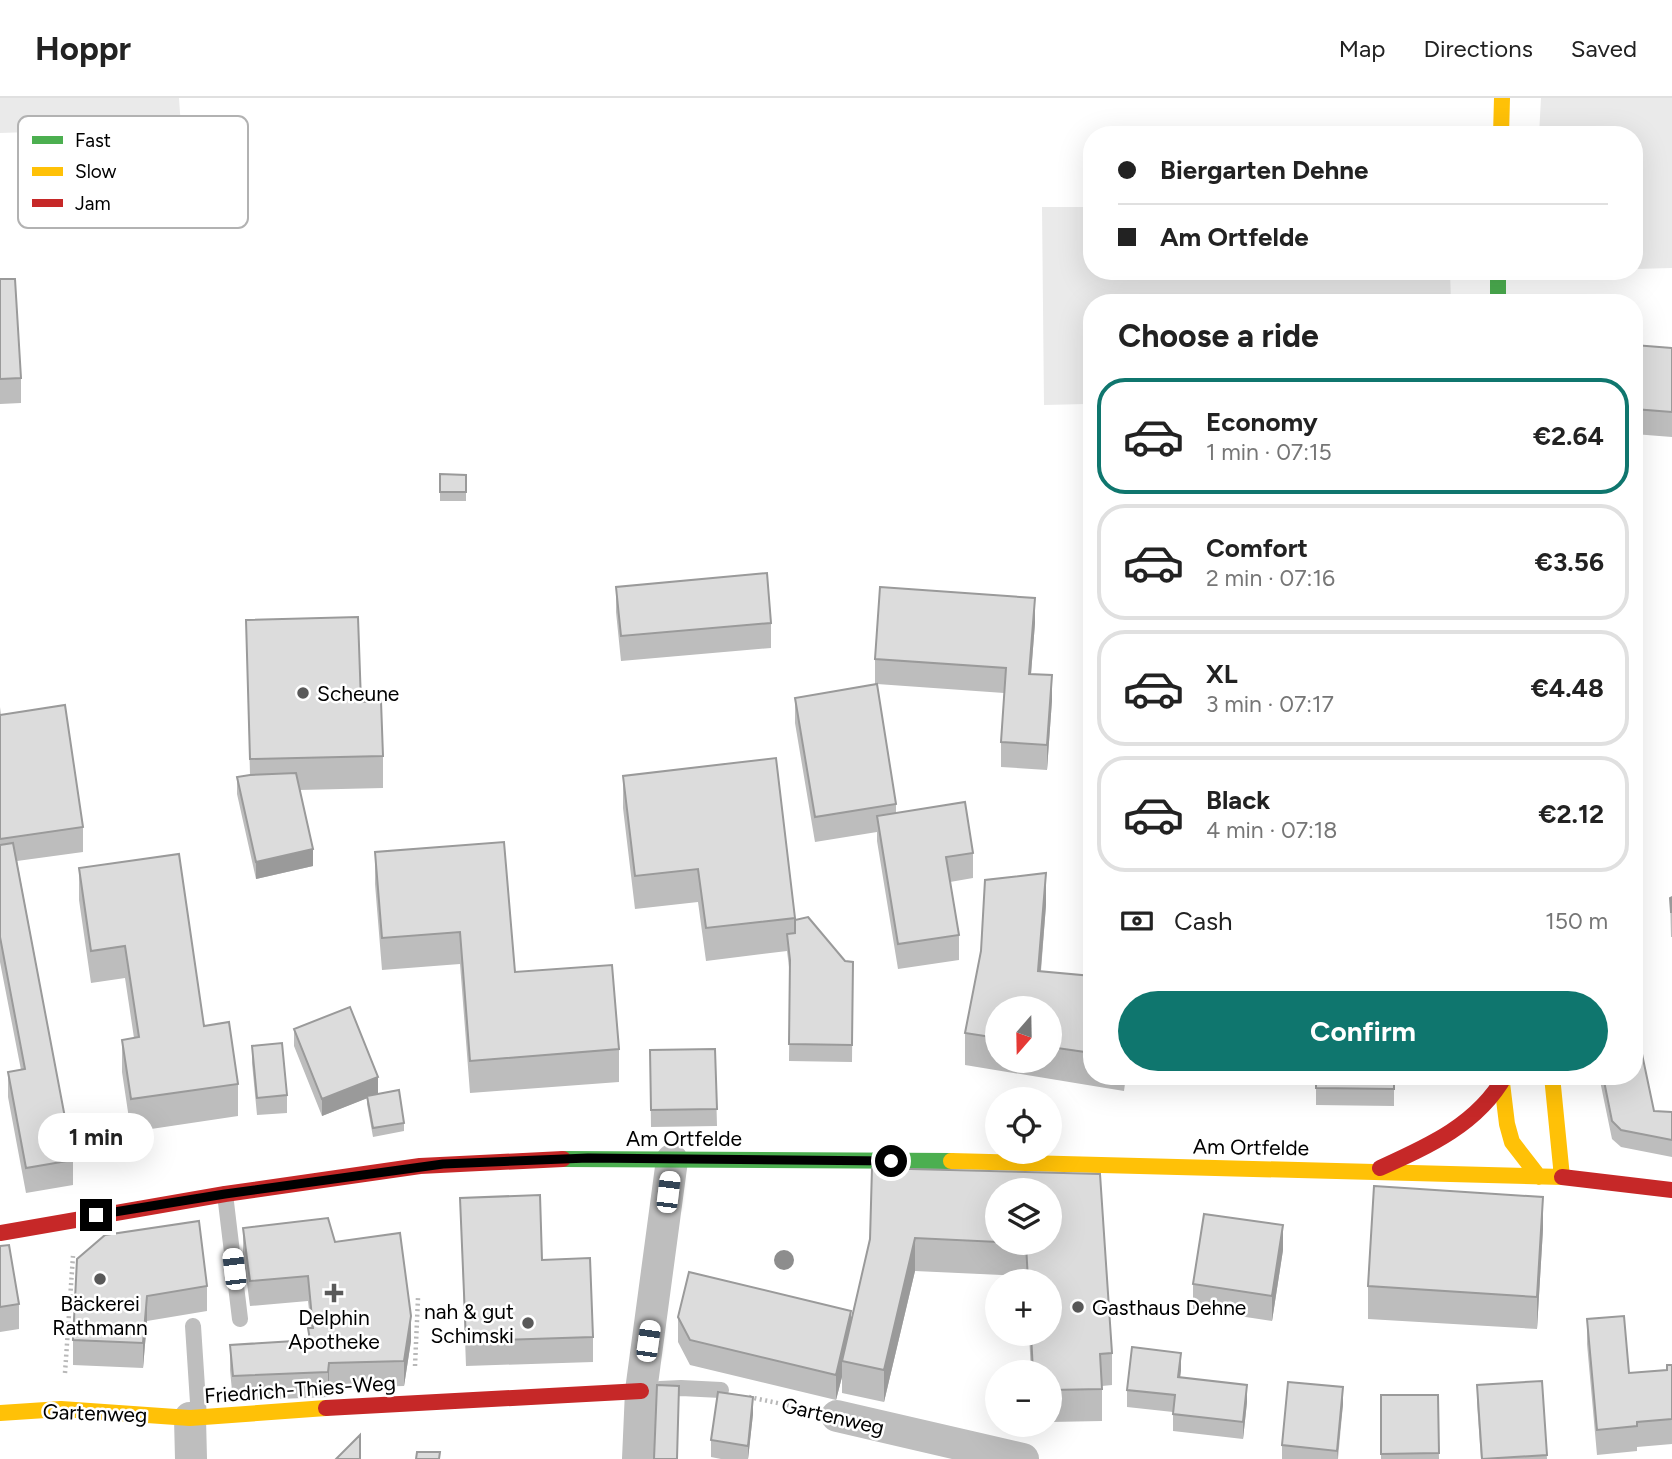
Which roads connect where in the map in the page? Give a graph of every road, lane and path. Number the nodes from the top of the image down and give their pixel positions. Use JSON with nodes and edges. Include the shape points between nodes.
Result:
{"nodes":[{"id":1,"x":1502,"y":98,"type":"edge"},
{"id":2,"x":1501,"y":126,"type":"edge"},
{"id":3,"x":1499,"y":1085,"type":"edge"},
{"id":4,"x":1504,"y":1085,"type":"edge"},
{"id":5,"x":1553,"y":1085,"type":"edge"},
{"id":6,"x":672,"y":1160,"type":"junction"},
{"id":7,"x":1373,"y":1171,"type":"junction"},
{"id":8,"x":1539,"y":1177,"type":"junction"},
{"id":9,"x":1562,"y":1177,"type":"junction"},
{"id":10,"x":1672,"y":1190,"type":"edge"},
{"id":11,"x":225,"y":1194,"type":"junction"},
{"id":12,"x":75,"y":1219,"type":"junction"},
{"id":13,"x":0,"y":1233,"type":"edge"},
{"id":14,"x":418,"y":1298,"type":"dead end"},
{"id":15,"x":240,"y":1319,"type":"dead end"},
{"id":16,"x":193,"y":1326,"type":"dead end"},
{"id":17,"x":65,"y":1364,"type":"dead end"},
{"id":18,"x":641,"y":1391,"type":"junction"},
{"id":19,"x":721,"y":1391,"type":"joint"},
{"id":20,"x":413,"y":1402,"type":"junction"},
{"id":21,"x":0,"y":1413,"type":"edge"},
{"id":22,"x":837,"y":1416,"type":"joint"},
{"id":23,"x":194,"y":1418,"type":"junction"},
{"id":24,"x":191,"y":1459,"type":"edge"},
{"id":25,"x":638,"y":1459,"type":"edge"},
{"id":26,"x":1023,"y":1459,"type":"edge"}],
"edges":[{"from":1,"to":2,"type":"main road"},
{"from":3,"to":7,"type":"main road","name":"Am Ortfelde","via":[[1467,1121],[1423,1149]]},
{"from":4,"to":8,"type":"main road","name":"Am Ortfelde","via":[[1512,1142]]},
{"from":5,"to":9,"type":"main road"},
{"from":6,"to":7,"type":"main road","name":"Am Ortfelde"},
{"from":6,"to":11,"type":"main road","name":"Am Ortfelde","via":[[443,1164]]},
{"from":6,"to":18,"type":"street"},
{"from":7,"to":8,"type":"main road","name":"Am Ortfelde"},
{"from":8,"to":9,"type":"main road","name":"Am Ortfelde"},
{"from":9,"to":10,"type":"main road","name":"Am Ortfelde"},
{"from":11,"to":12,"type":"main road","name":"Am Ortfelde"},
{"from":11,"to":15,"type":"lane"},
{"from":12,"to":13,"type":"main road","name":"Am Ortfelde"},
{"from":12,"to":17,"type":"path"},
{"from":14,"to":20,"type":"path"},
{"from":16,"to":23,"type":"lane"},
{"from":18,"to":19,"type":"lane"},
{"from":18,"to":20,"type":"main road","name":"Friedrich-Thies-Weg"},
{"from":18,"to":25,"type":"street"},
{"from":19,"to":22,"type":"path","name":"Gartenweg"},
{"from":20,"to":23,"type":"main road","name":"Friedrich-Thies-Weg"},
{"from":21,"to":23,"type":"main road","name":"Gartenweg","via":[[61,1409]]},
{"from":22,"to":26,"type":"street","name":"Gartenweg"},
{"from":23,"to":24,"type":"street"}]}
